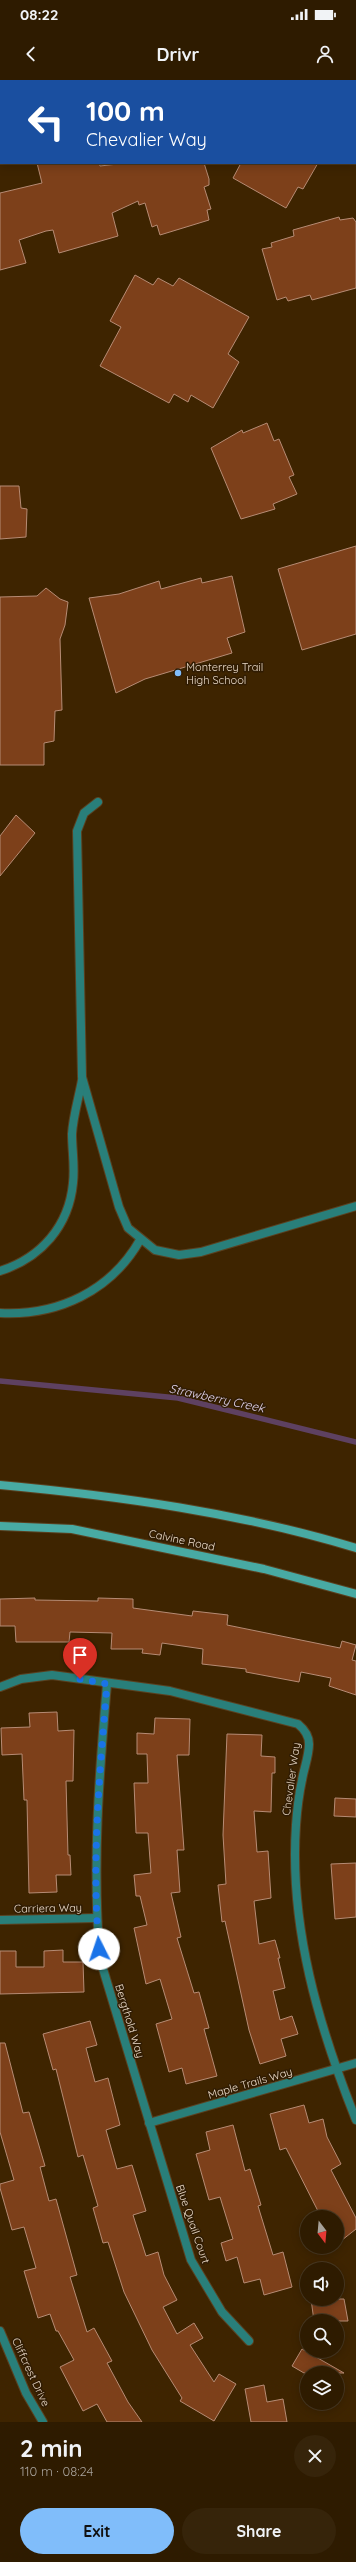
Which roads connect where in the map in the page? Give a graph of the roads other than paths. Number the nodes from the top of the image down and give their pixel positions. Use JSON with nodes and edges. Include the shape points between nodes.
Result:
{"nodes":[{"id":1,"x":98,"y":802,"type":"dead end"},
{"id":2,"x":82,"y":1077,"type":"junction"},
{"id":3,"x":356,"y":1206,"type":"edge"},
{"id":4,"x":140,"y":1240,"type":"junction"},
{"id":5,"x":0,"y":1271,"type":"edge"},
{"id":6,"x":0,"y":1313,"type":"edge"},
{"id":7,"x":0,"y":1485,"type":"edge"},
{"id":8,"x":0,"y":1526,"type":"edge"},
{"id":9,"x":356,"y":1548,"type":"edge"},
{"id":10,"x":356,"y":1594,"type":"edge"},
{"id":11,"x":107,"y":1684,"type":"junction"},
{"id":12,"x":0,"y":1687,"type":"edge"},
{"id":13,"x":97,"y":1918,"type":"junction"},
{"id":14,"x":0,"y":1920,"type":"edge"},
{"id":15,"x":356,"y":2064,"type":"edge"},
{"id":16,"x":336,"y":2070,"type":"junction"},
{"id":17,"x":356,"y":2120,"type":"edge"},
{"id":18,"x":149,"y":2123,"type":"junction"},
{"id":19,"x":0,"y":2331,"type":"edge"},
{"id":20,"x":249,"y":2341,"type":"dead end"},
{"id":21,"x":43,"y":2422,"type":"edge"}],
"edges":[{"from":1,"to":2,"type":"street","via":[[84,813],[77,831]]},
{"from":2,"to":4,"type":"street","via":[[121,1213],[128,1228]]},
{"from":2,"to":5,"type":"street","via":[[72,1132],[73,1183],[65,1215],[54,1234],[34,1255],[22,1263]]},
{"from":3,"to":4,"type":"street","via":[[190,1254],[167,1254]]},
{"from":4,"to":6,"type":"street","via":[[120,1270],[90,1293],[44,1310]]},
{"from":7,"to":9,"type":"main road","via":[[74,1492],[239,1519]]},
{"from":8,"to":10,"type":"main road","name":"Calvine Road","via":[[72,1529],[264,1569]]},
{"from":11,"to":12,"type":"street","name":"Chevalier Way","via":[[52,1675],[36,1675]]},
{"from":11,"to":13,"type":"street","name":"Bergthold Way","via":[[99,1777]]},
{"from":11,"to":16,"type":"street","name":"Chevalier Way","via":[[178,1693],[298,1724],[305,1731],[310,1744],[296,1824],[301,1936],[313,1992]]},
{"from":13,"to":14,"type":"street","name":"Carriera Way"},
{"from":13,"to":18,"type":"street","name":"Bergthold Way","via":[[100,1959]]},
{"from":15,"to":16,"type":"street","name":"Maple Trails Way"},
{"from":16,"to":17,"type":"street","name":"Chevalier Way"},
{"from":16,"to":18,"type":"street","name":"Maple Trails Way"},
{"from":18,"to":20,"type":"street","name":"Blue Quail Court","via":[[192,2260],[210,2295]]},
{"from":19,"to":21,"type":"street","name":"Cliffcrest Drive","via":[[26,2393]]}]}
